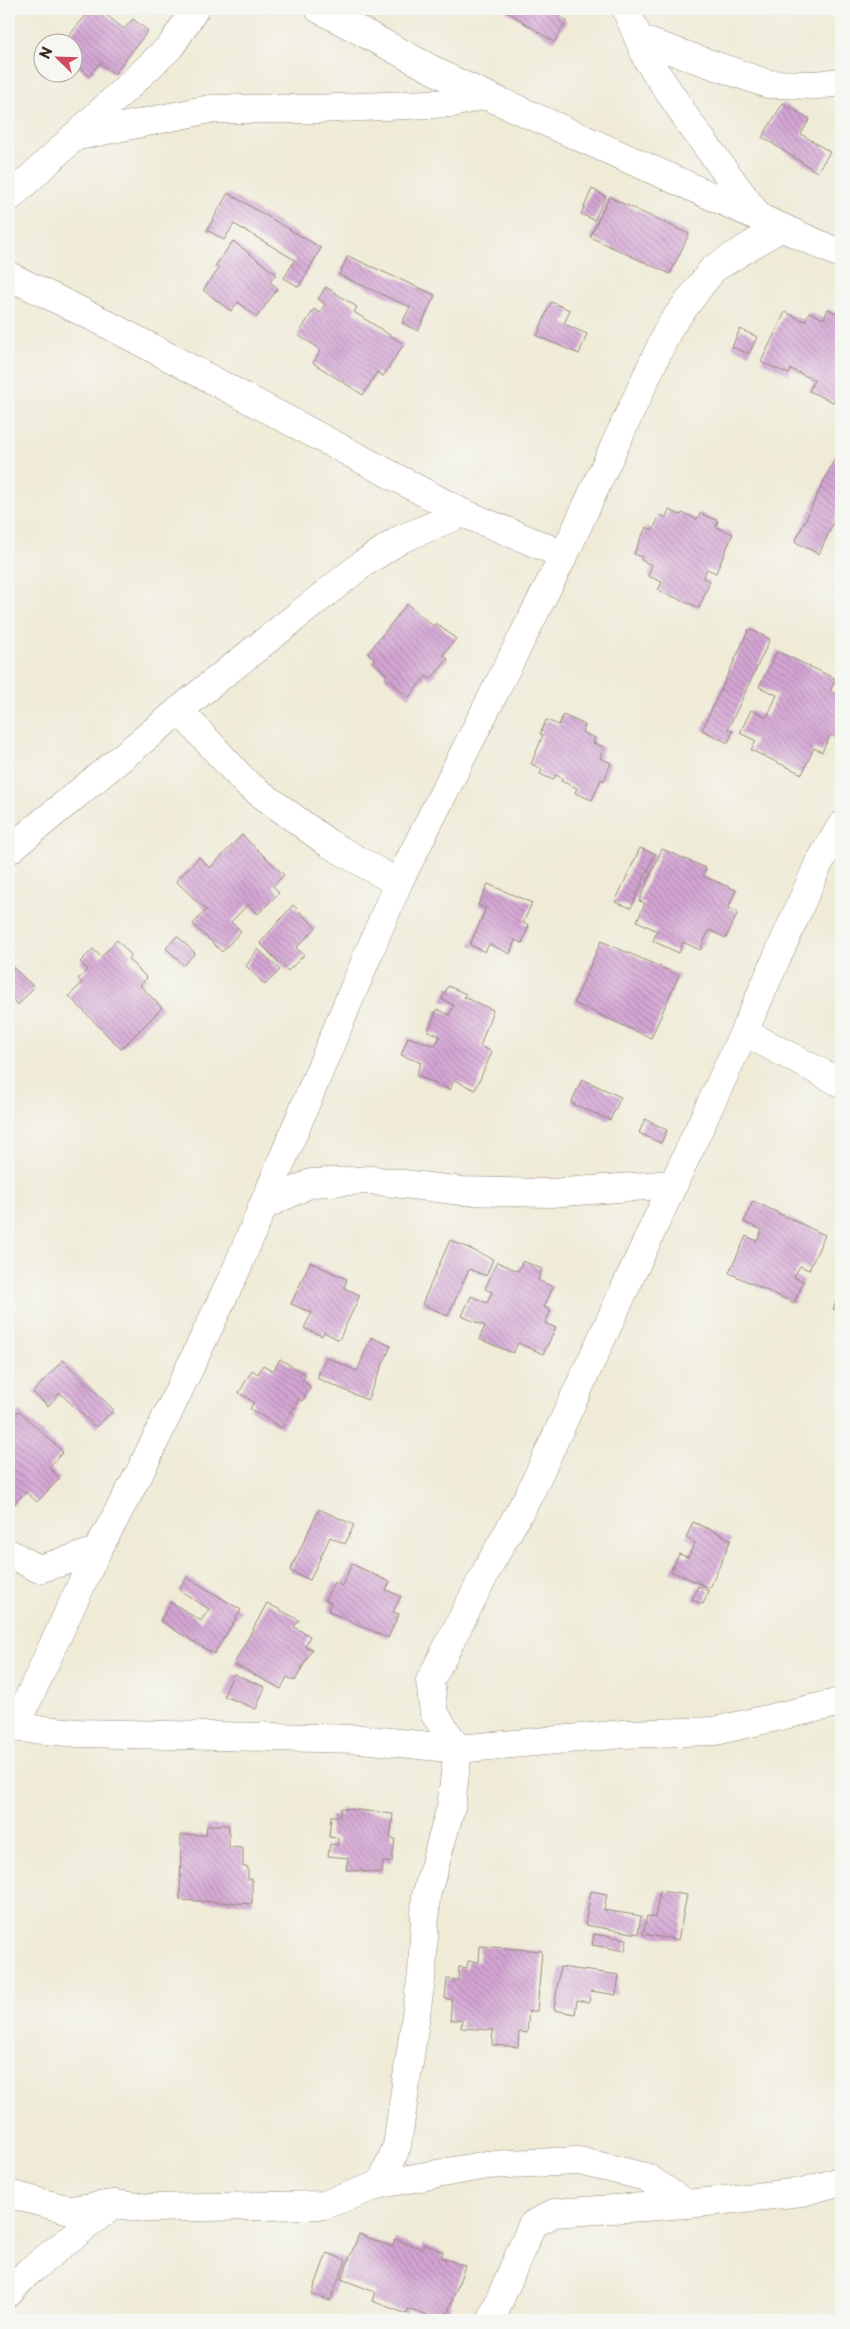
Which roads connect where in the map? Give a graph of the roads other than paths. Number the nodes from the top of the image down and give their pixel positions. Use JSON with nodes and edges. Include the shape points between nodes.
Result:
{"nodes":[{"id":1,"x":194,"y":9,"type":"edge"},
{"id":2,"x":319,"y":9,"type":"edge"},
{"id":3,"x":626,"y":9,"type":"edge"},
{"id":4,"x":639,"y":39,"type":"junction"},
{"id":5,"x":841,"y":82,"type":"edge"},
{"id":6,"x":485,"y":95,"type":"junction"},
{"id":7,"x":73,"y":138,"type":"junction"},
{"id":8,"x":9,"y":198,"type":"edge"},
{"id":9,"x":770,"y":222,"type":"junction"},
{"id":10,"x":841,"y":254,"type":"edge"},
{"id":11,"x":9,"y":276,"type":"edge"},
{"id":12,"x":463,"y":512,"type":"junction"},
{"id":13,"x":564,"y":555,"type":"junction"},
{"id":14,"x":179,"y":710,"type":"junction"},
{"id":15,"x":841,"y":826,"type":"edge"},
{"id":16,"x":9,"y":850,"type":"edge"},
{"id":17,"x":398,"y":883,"type":"junction"},
{"id":18,"x":744,"y":1032,"type":"junction"},
{"id":19,"x":841,"y":1083,"type":"edge"},
{"id":20,"x":674,"y":1184,"type":"junction"},
{"id":21,"x":262,"y":1207,"type":"junction"},
{"id":22,"x":97,"y":1551,"type":"junction"},
{"id":23,"x":9,"y":1553,"type":"edge"},
{"id":24,"x":841,"y":1702,"type":"edge"},
{"id":25,"x":12,"y":1727,"type":"edge"},
{"id":26,"x":458,"y":1749,"type":"junction"},
{"id":27,"x":841,"y":2181,"type":"edge"},
{"id":28,"x":382,"y":2184,"type":"junction"},
{"id":29,"x":9,"y":2194,"type":"edge"},
{"id":30,"x":114,"y":2204,"type":"junction"},
{"id":31,"x":688,"y":2204,"type":"junction"},
{"id":32,"x":9,"y":2293,"type":"edge"},
{"id":33,"x":492,"y":2320,"type":"edge"}],
"edges":[{"from":1,"to":7,"type":"street","via":[[171,46]]},
{"from":2,"to":6,"type":"street"},
{"from":3,"to":4,"type":"street"},
{"from":4,"to":5,"type":"street","via":[[768,84]]},
{"from":4,"to":9,"type":"street","via":[[647,59],[691,125]]},
{"from":6,"to":7,"type":"street","via":[[452,103],[316,109],[210,109]]},
{"from":6,"to":9,"type":"street"},
{"from":7,"to":8,"type":"street"},
{"from":9,"to":10,"type":"street"},
{"from":9,"to":13,"type":"street","via":[[713,269],[670,326]]},
{"from":11,"to":12,"type":"street","via":[[103,322]]},
{"from":12,"to":13,"type":"street"},
{"from":12,"to":14,"type":"street","via":[[401,540],[364,563]]},
{"from":13,"to":17,"type":"street"},
{"from":14,"to":16,"type":"street"},
{"from":14,"to":17,"type":"street","via":[[246,783],[328,843]]},
{"from":15,"to":18,"type":"street","via":[[818,865]]},
{"from":17,"to":21,"type":"street"},
{"from":18,"to":19,"type":"street"},
{"from":18,"to":20,"type":"street"},
{"from":20,"to":21,"type":"street","via":[[550,1193],[462,1190],[370,1180],[312,1183]]},
{"from":20,"to":26,"type":"street","via":[[529,1495],[430,1681],[434,1713]]},
{"from":21,"to":22,"type":"street","via":[[145,1461]]},
{"from":22,"to":23,"type":"street","via":[[39,1569]]},
{"from":22,"to":25,"type":"street"},
{"from":24,"to":26,"type":"street","via":[[714,1731],[624,1734]]},
{"from":25,"to":26,"type":"street","via":[[78,1733],[362,1739]]},
{"from":26,"to":28,"type":"street","via":[[451,1807],[426,1896],[422,1973],[397,2146]]},
{"from":27,"to":31,"type":"street","via":[[802,2192]]},
{"from":28,"to":30,"type":"street","via":[[324,2205],[147,2208]]},
{"from":28,"to":31,"type":"street","via":[[487,2165],[579,2162],[646,2178]]},
{"from":29,"to":30,"type":"street","via":[[70,2210]]},
{"from":30,"to":32,"type":"street","via":[[27,2273]]},
{"from":31,"to":33,"type":"street","via":[[554,2213],[532,2225]]}]}
